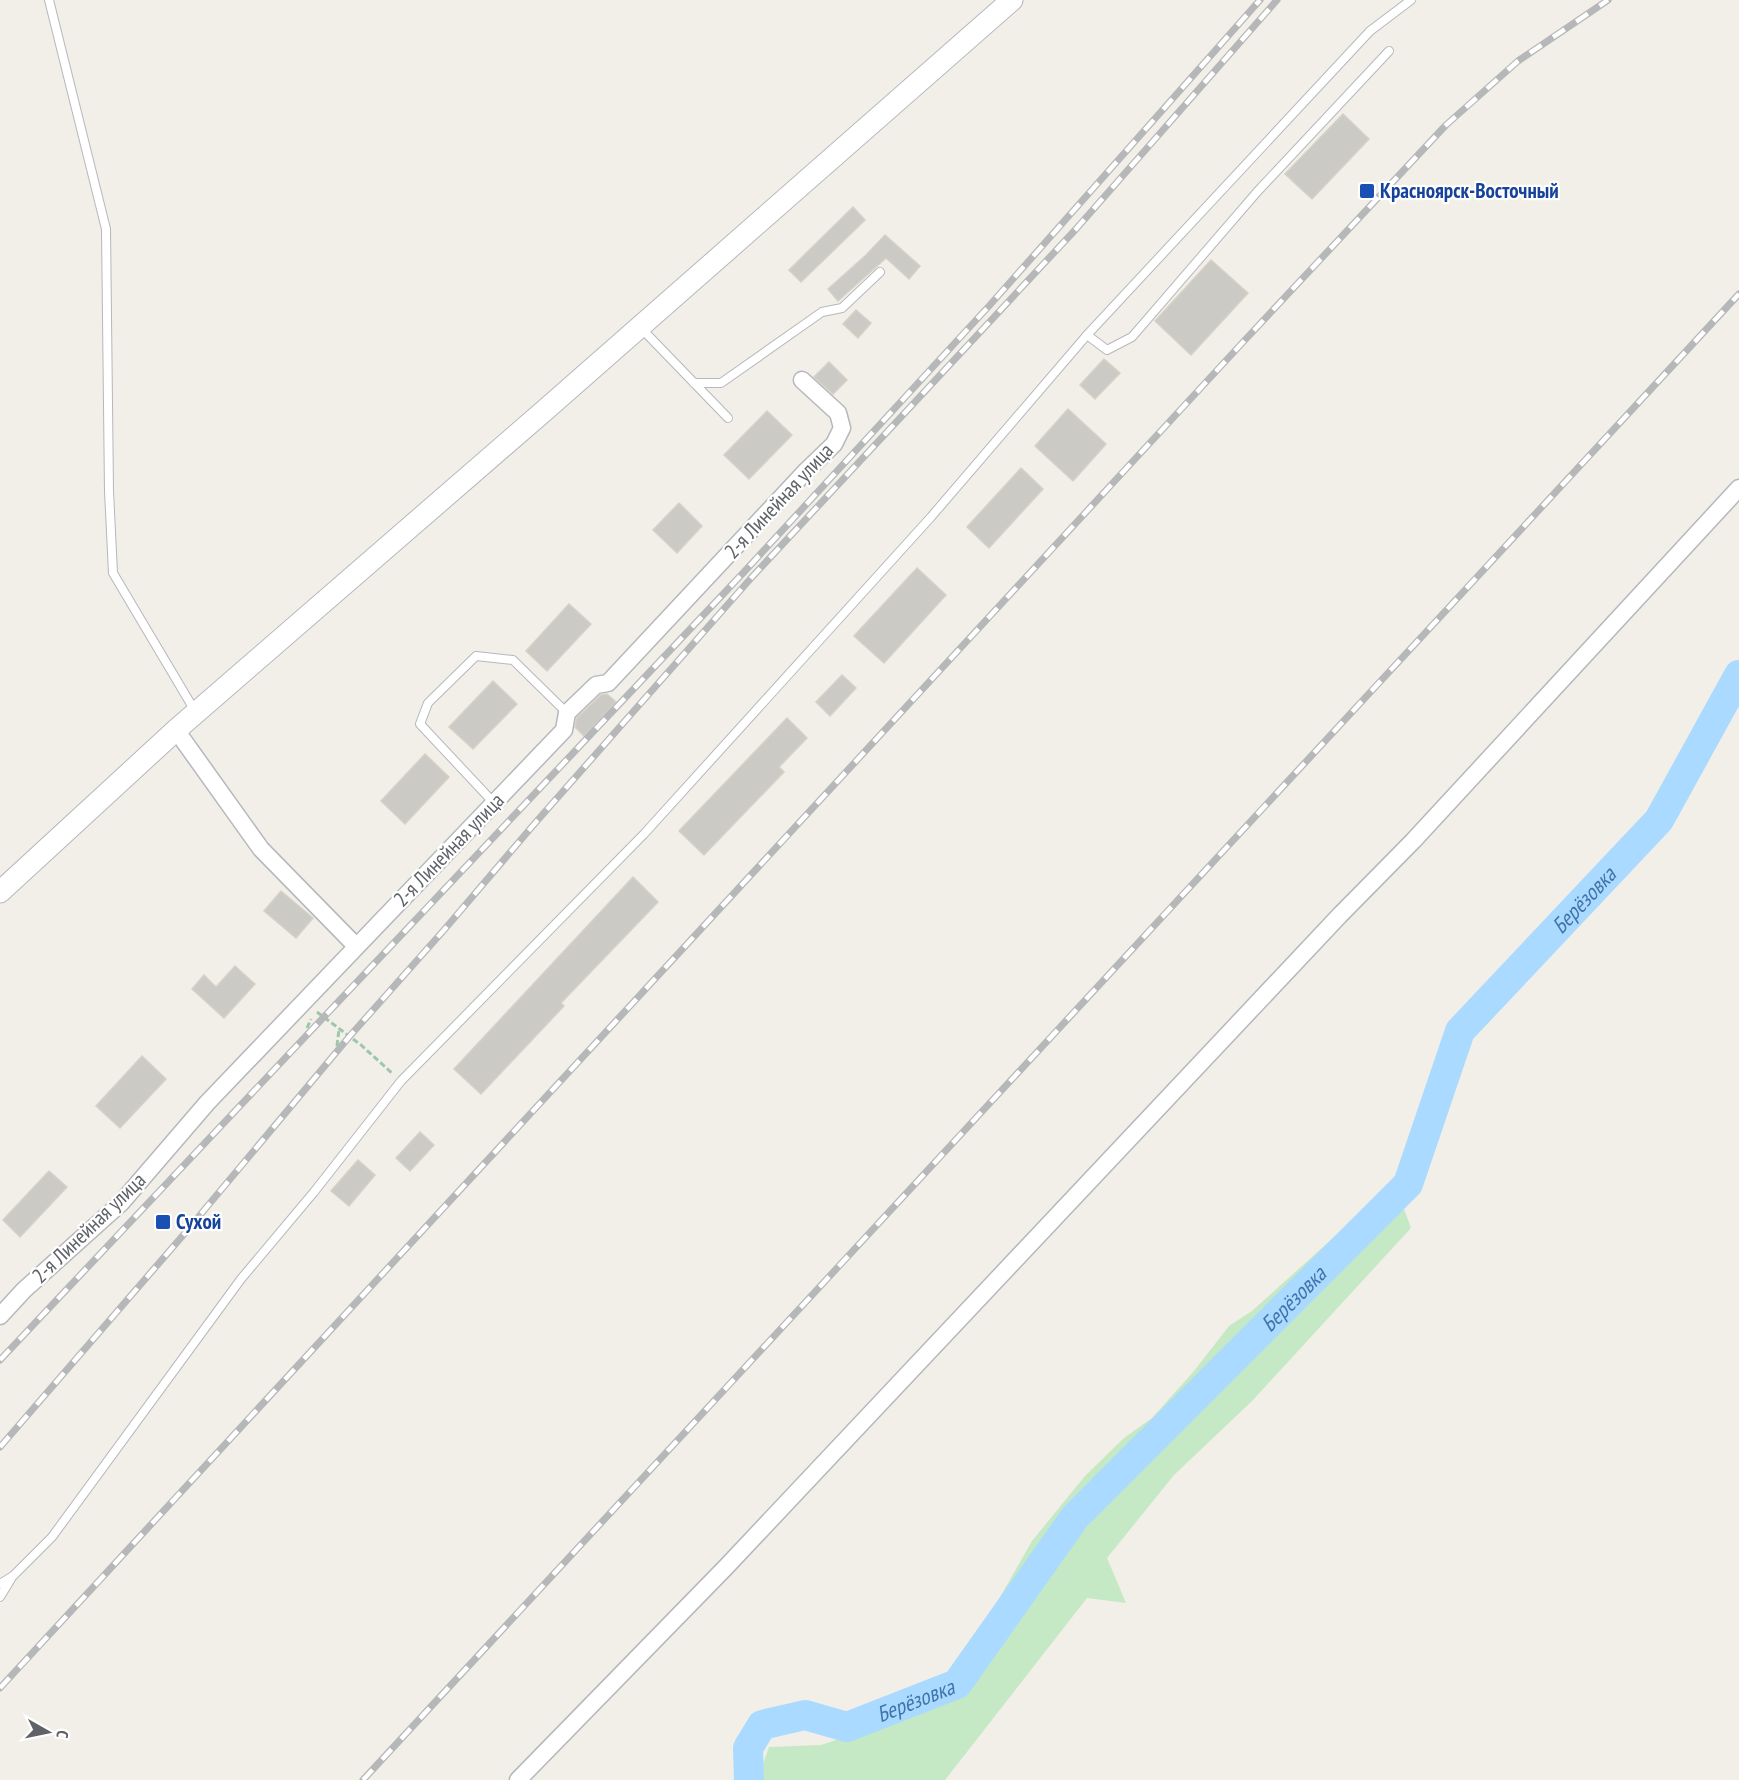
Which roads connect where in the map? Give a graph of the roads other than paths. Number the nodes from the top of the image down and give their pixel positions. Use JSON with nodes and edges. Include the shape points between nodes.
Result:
{"nodes":[{"id":1,"x":50,"y":0,"type":"edge"},
{"id":2,"x":1012,"y":0,"type":"edge"},
{"id":3,"x":1411,"y":0,"type":"edge"},
{"id":4,"x":1389,"y":51,"type":"dead end"},
{"id":5,"x":880,"y":272,"type":"dead end"},
{"id":6,"x":640,"y":326,"type":"junction"},
{"id":7,"x":1087,"y":335,"type":"junction"},
{"id":8,"x":802,"y":380,"type":"dead end"},
{"id":9,"x":694,"y":383,"type":"junction"},
{"id":10,"x":728,"y":418,"type":"dead end"},
{"id":11,"x":1739,"y":488,"type":"edge"},
{"id":12,"x":196,"y":712,"type":"junction"},
{"id":13,"x":567,"y":713,"type":"junction"},
{"id":14,"x":176,"y":730,"type":"junction"},
{"id":15,"x":494,"y":803,"type":"junction"},
{"id":16,"x":0,"y":892,"type":"edge"},
{"id":17,"x":356,"y":946,"type":"junction"},
{"id":18,"x":0,"y":1316,"type":"edge"},
{"id":19,"x":13,"y":1576,"type":"junction"},
{"id":20,"x":0,"y":1584,"type":"edge"},
{"id":21,"x":0,"y":1597,"type":"edge"},
{"id":22,"x":518,"y":1780,"type":"edge"}],
"edges":[{"from":1,"to":12,"type":"lane","via":[[106,229],[113,573]]},
{"from":2,"to":6,"type":"street"},
{"from":3,"to":7,"type":"lane","via":[[1371,31]]},
{"from":4,"to":7,"type":"lane","via":[[1257,192],[1132,337],[1107,350]]},
{"from":5,"to":9,"type":"lane","via":[[842,308],[822,312],[721,382]]},
{"from":6,"to":9,"type":"lane"},
{"from":6,"to":12,"type":"street"},
{"from":7,"to":19,"type":"lane","via":[[931,517],[644,834],[401,1081],[241,1279],[52,1537]]},
{"from":8,"to":13,"type":"street","name":"2-я Линейная улица","via":[[838,413],[842,428],[834,444],[608,683],[596,685]]},
{"from":9,"to":10,"type":"lane"},
{"from":11,"to":22,"type":"street","via":[[1413,841],[726,1567]]},
{"from":12,"to":14,"type":"street"},
{"from":13,"to":15,"type":"street","name":"2-я Линейная улица","via":[[564,730]]},
{"from":13,"to":15,"type":"lane","via":[[513,660],[476,656],[428,702],[420,724]]},
{"from":14,"to":16,"type":"street"},
{"from":14,"to":17,"type":"street","via":[[261,849]]},
{"from":15,"to":17,"type":"street","name":"2-я Линейная улица"},
{"from":17,"to":18,"type":"street","name":"2-я Линейная улица","via":[[207,1103],[121,1203]]},
{"from":19,"to":20,"type":"lane"},
{"from":19,"to":21,"type":"lane"}]}
